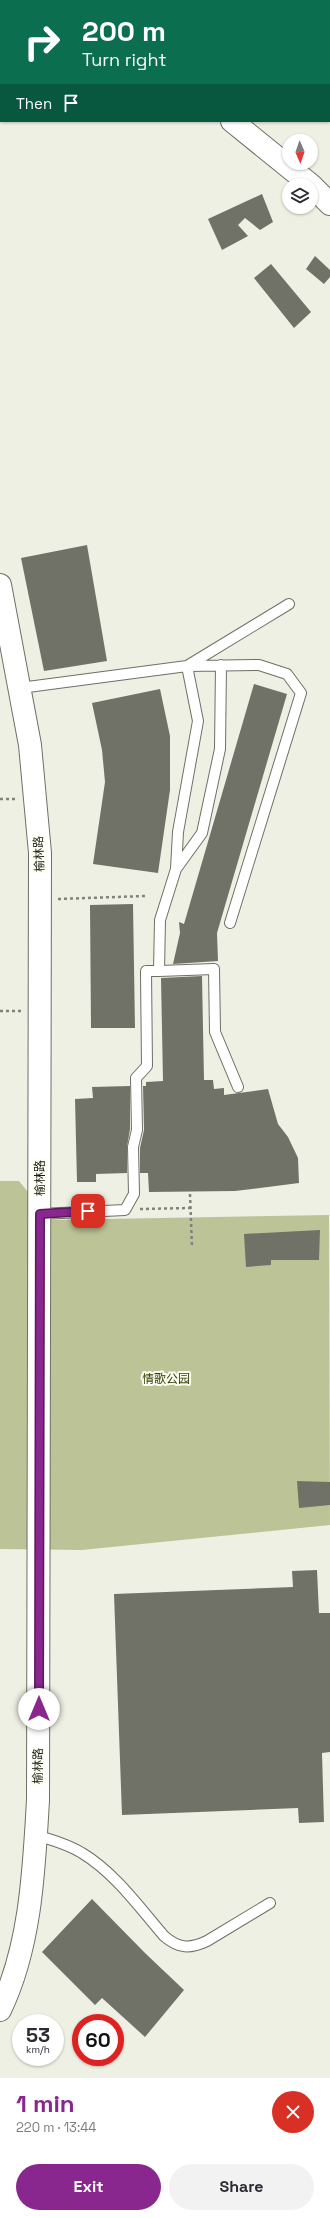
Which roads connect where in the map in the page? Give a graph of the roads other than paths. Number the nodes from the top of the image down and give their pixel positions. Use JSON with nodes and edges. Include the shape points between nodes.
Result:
{"nodes":[{"id":1,"x":233,"y":122,"type":"edge"},
{"id":2,"x":302,"y":178,"type":"edge"},
{"id":3,"x":318,"y":192,"type":"edge"},
{"id":4,"x":330,"y":204,"type":"edge"},
{"id":5,"x":0,"y":586,"type":"edge"},
{"id":6,"x":289,"y":604,"type":"dead end"},
{"id":7,"x":187,"y":666,"type":"junction"},
{"id":8,"x":221,"y":666,"type":"junction"},
{"id":9,"x":20,"y":688,"type":"junction"},
{"id":10,"x":176,"y":869,"type":"junction"},
{"id":11,"x":230,"y":923,"type":"dead end"},
{"id":12,"x":159,"y":970,"type":"junction"},
{"id":13,"x":238,"y":1087,"type":"dead end"},
{"id":14,"x":40,"y":1214,"type":"junction"},
{"id":15,"x":36,"y":1835,"type":"junction"},
{"id":16,"x":270,"y":1903,"type":"dead end"},
{"id":17,"x":0,"y":2010,"type":"edge"}],
"edges":[{"from":1,"to":2,"type":"main road"},
{"from":3,"to":4,"type":"main road"},
{"from":5,"to":9,"type":"main road","name":"榆林路"},
{"from":6,"to":7,"type":"lane"},
{"from":7,"to":8,"type":"lane"},
{"from":7,"to":9,"type":"lane"},
{"from":7,"to":10,"type":"lane","via":[[198,721],[178,832]]},
{"from":8,"to":10,"type":"lane","via":[[220,749],[202,833]]},
{"from":8,"to":11,"type":"lane","via":[[258,665],[287,674],[301,693]]},
{"from":9,"to":14,"type":"main road","name":"榆林路","via":[[30,745],[40,853]]},
{"from":10,"to":12,"type":"lane","via":[[160,920]]},
{"from":12,"to":13,"type":"lane","via":[[214,969],[215,1032]]},
{"from":12,"to":14,"type":"lane","via":[[146,971],[147,1066],[136,1078],[134,1194],[125,1210]]},
{"from":14,"to":15,"type":"main road","name":"榆林路"},
{"from":15,"to":16,"type":"lane","via":[[81,1852],[100,1866],[164,1936],[184,1948],[207,1941]]},
{"from":15,"to":17,"type":"main road","name":"榆林路","via":[[24,1930],[12,1980]]}]}
